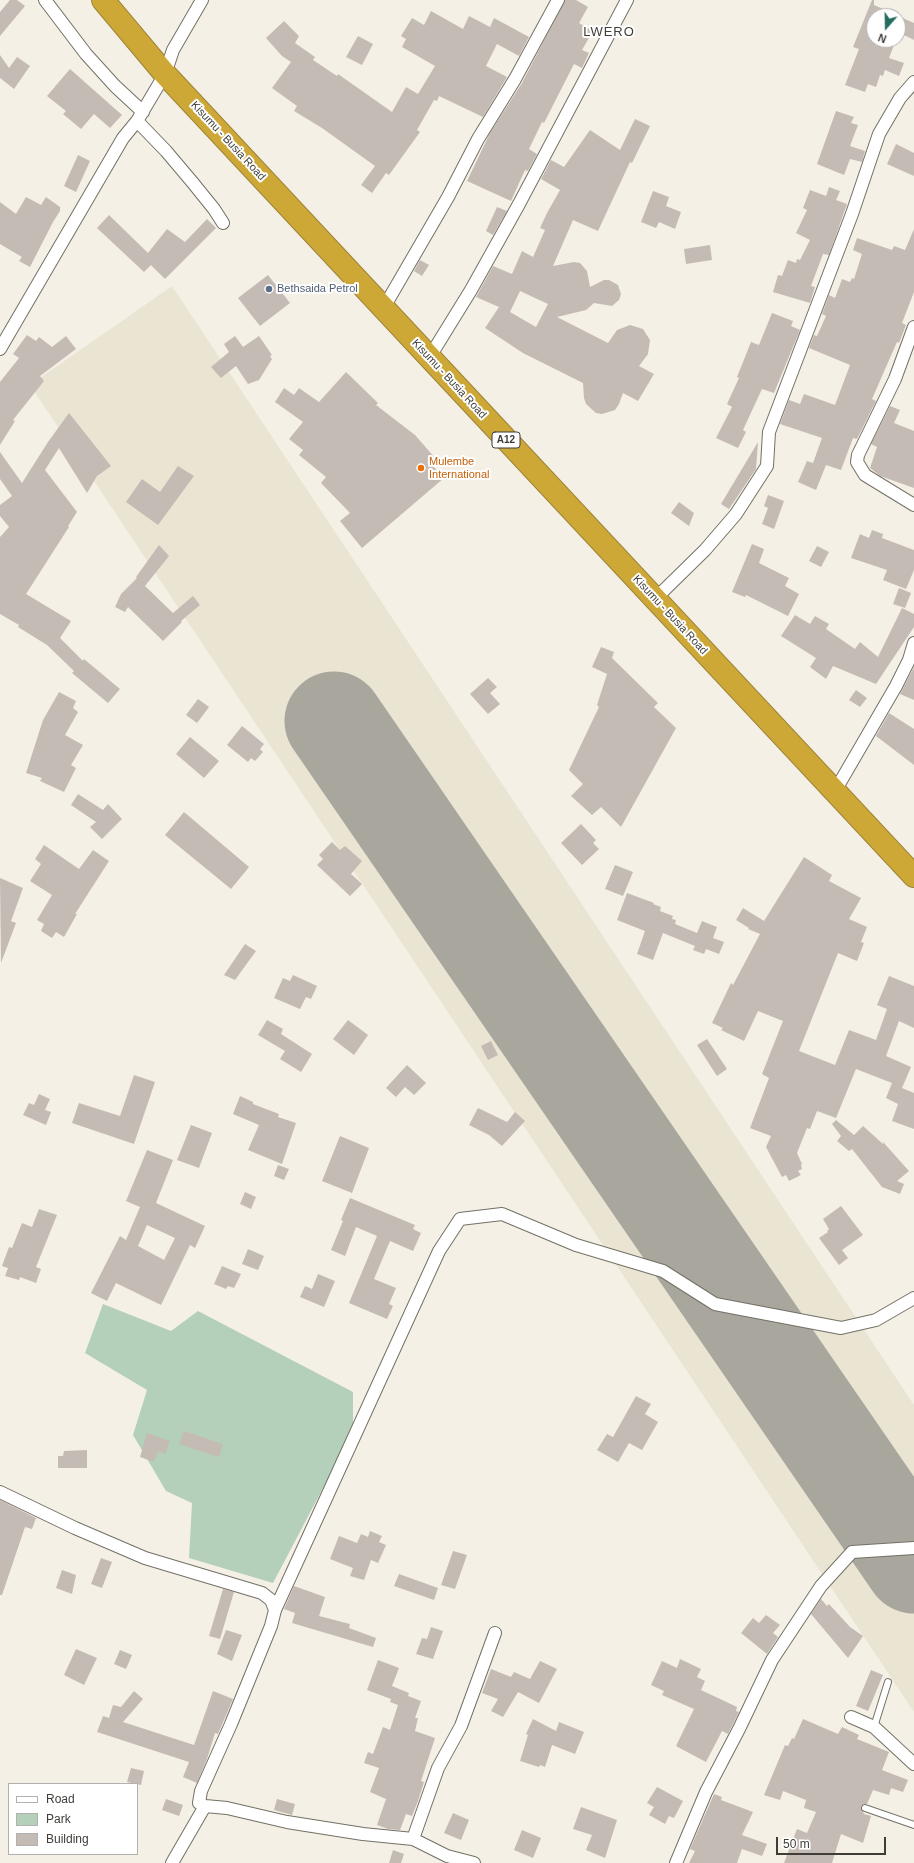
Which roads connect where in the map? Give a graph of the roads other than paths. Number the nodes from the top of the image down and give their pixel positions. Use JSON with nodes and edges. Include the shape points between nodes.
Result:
{"nodes":[{"id":1,"x":45,"y":0,"type":"edge"},
{"id":2,"x":102,"y":0,"type":"edge"},
{"id":3,"x":202,"y":0,"type":"edge"},
{"id":4,"x":558,"y":0,"type":"edge"},
{"id":5,"x":626,"y":0,"type":"edge"},
{"id":6,"x":166,"y":74,"type":"junction"},
{"id":7,"x":914,"y":82,"type":"edge"},
{"id":8,"x":140,"y":116,"type":"junction"},
{"id":9,"x":223,"y":223,"type":"dead end"},
{"id":10,"x":383,"y":309,"type":"junction"},
{"id":11,"x":914,"y":327,"type":"edge"},
{"id":12,"x":0,"y":350,"type":"edge"},
{"id":13,"x":429,"y":358,"type":"junction"},
{"id":14,"x":914,"y":505,"type":"edge"},
{"id":15,"x":655,"y":599,"type":"junction"},
{"id":16,"x":914,"y":643,"type":"edge"},
{"id":17,"x":835,"y":791,"type":"junction"},
{"id":18,"x":914,"y":876,"type":"edge"},
{"id":19,"x":914,"y":1298,"type":"edge"},
{"id":20,"x":0,"y":1492,"type":"edge"},
{"id":21,"x":914,"y":1548,"type":"edge"},
{"id":22,"x":275,"y":1610,"type":"junction"},
{"id":23,"x":495,"y":1633,"type":"dead end"},
{"id":24,"x":888,"y":1682,"type":"dead end"},
{"id":25,"x":851,"y":1717,"type":"dead end"},
{"id":26,"x":874,"y":1728,"type":"junction"},
{"id":27,"x":914,"y":1764,"type":"edge"},
{"id":28,"x":205,"y":1806,"type":"junction"},
{"id":29,"x":866,"y":1808,"type":"dead end"},
{"id":30,"x":914,"y":1825,"type":"edge"},
{"id":31,"x":413,"y":1839,"type":"junction"},
{"id":32,"x":172,"y":1863,"type":"edge"},
{"id":33,"x":474,"y":1863,"type":"edge"},
{"id":34,"x":676,"y":1863,"type":"edge"}],
"edges":[{"from":1,"to":8,"type":"street","via":[[86,54]]},
{"from":2,"to":6,"type":"highway","name":"Kisumu - Busia Road","number":"A12"},
{"from":3,"to":6,"type":"street","via":[[173,50]]},
{"from":4,"to":10,"type":"street"},
{"from":5,"to":13,"type":"street","via":[[508,223]]},
{"from":6,"to":8,"type":"street"},
{"from":6,"to":10,"type":"highway","name":"Kisumu - Busia Road","number":"A12"},
{"from":7,"to":15,"type":"street","via":[[900,98],[879,134],[850,221],[769,432],[767,466],[736,514],[705,550]]},
{"from":8,"to":9,"type":"street"},
{"from":8,"to":12,"type":"street","via":[[123,138]]},
{"from":10,"to":13,"type":"highway","name":"Kisumu - Busia Road","number":"A12"},
{"from":11,"to":14,"type":"street","via":[[895,379],[858,455],[857,462],[865,475]]},
{"from":13,"to":15,"type":"highway","name":"Kisumu - Busia Road","number":"A12"},
{"from":15,"to":17,"type":"highway","name":"Kisumu - Busia Road","number":"A12"},
{"from":16,"to":17,"type":"street","via":[[896,686]]},
{"from":17,"to":18,"type":"highway","name":"Kisumu - Busia Road","number":"A12"},
{"from":19,"to":22,"type":"street","via":[[876,1320],[841,1328],[715,1304],[663,1271],[576,1245],[502,1214],[460,1219],[439,1250]]},
{"from":20,"to":22,"type":"street","via":[[145,1558],[262,1593],[271,1600]]},
{"from":21,"to":34,"type":"street","via":[[852,1552],[821,1586],[772,1660],[706,1792]]},
{"from":22,"to":28,"type":"street","via":[[271,1626],[201,1792],[199,1803]]},
{"from":23,"to":31,"type":"street","via":[[461,1726],[438,1768]]},
{"from":24,"to":26,"type":"lane"},
{"from":25,"to":26,"type":"street"},
{"from":26,"to":27,"type":"street"},
{"from":28,"to":31,"type":"street","via":[[227,1808],[287,1822]]},
{"from":28,"to":32,"type":"street"},
{"from":29,"to":30,"type":"lane"},
{"from":31,"to":33,"type":"street","via":[[447,1856]]}]}
